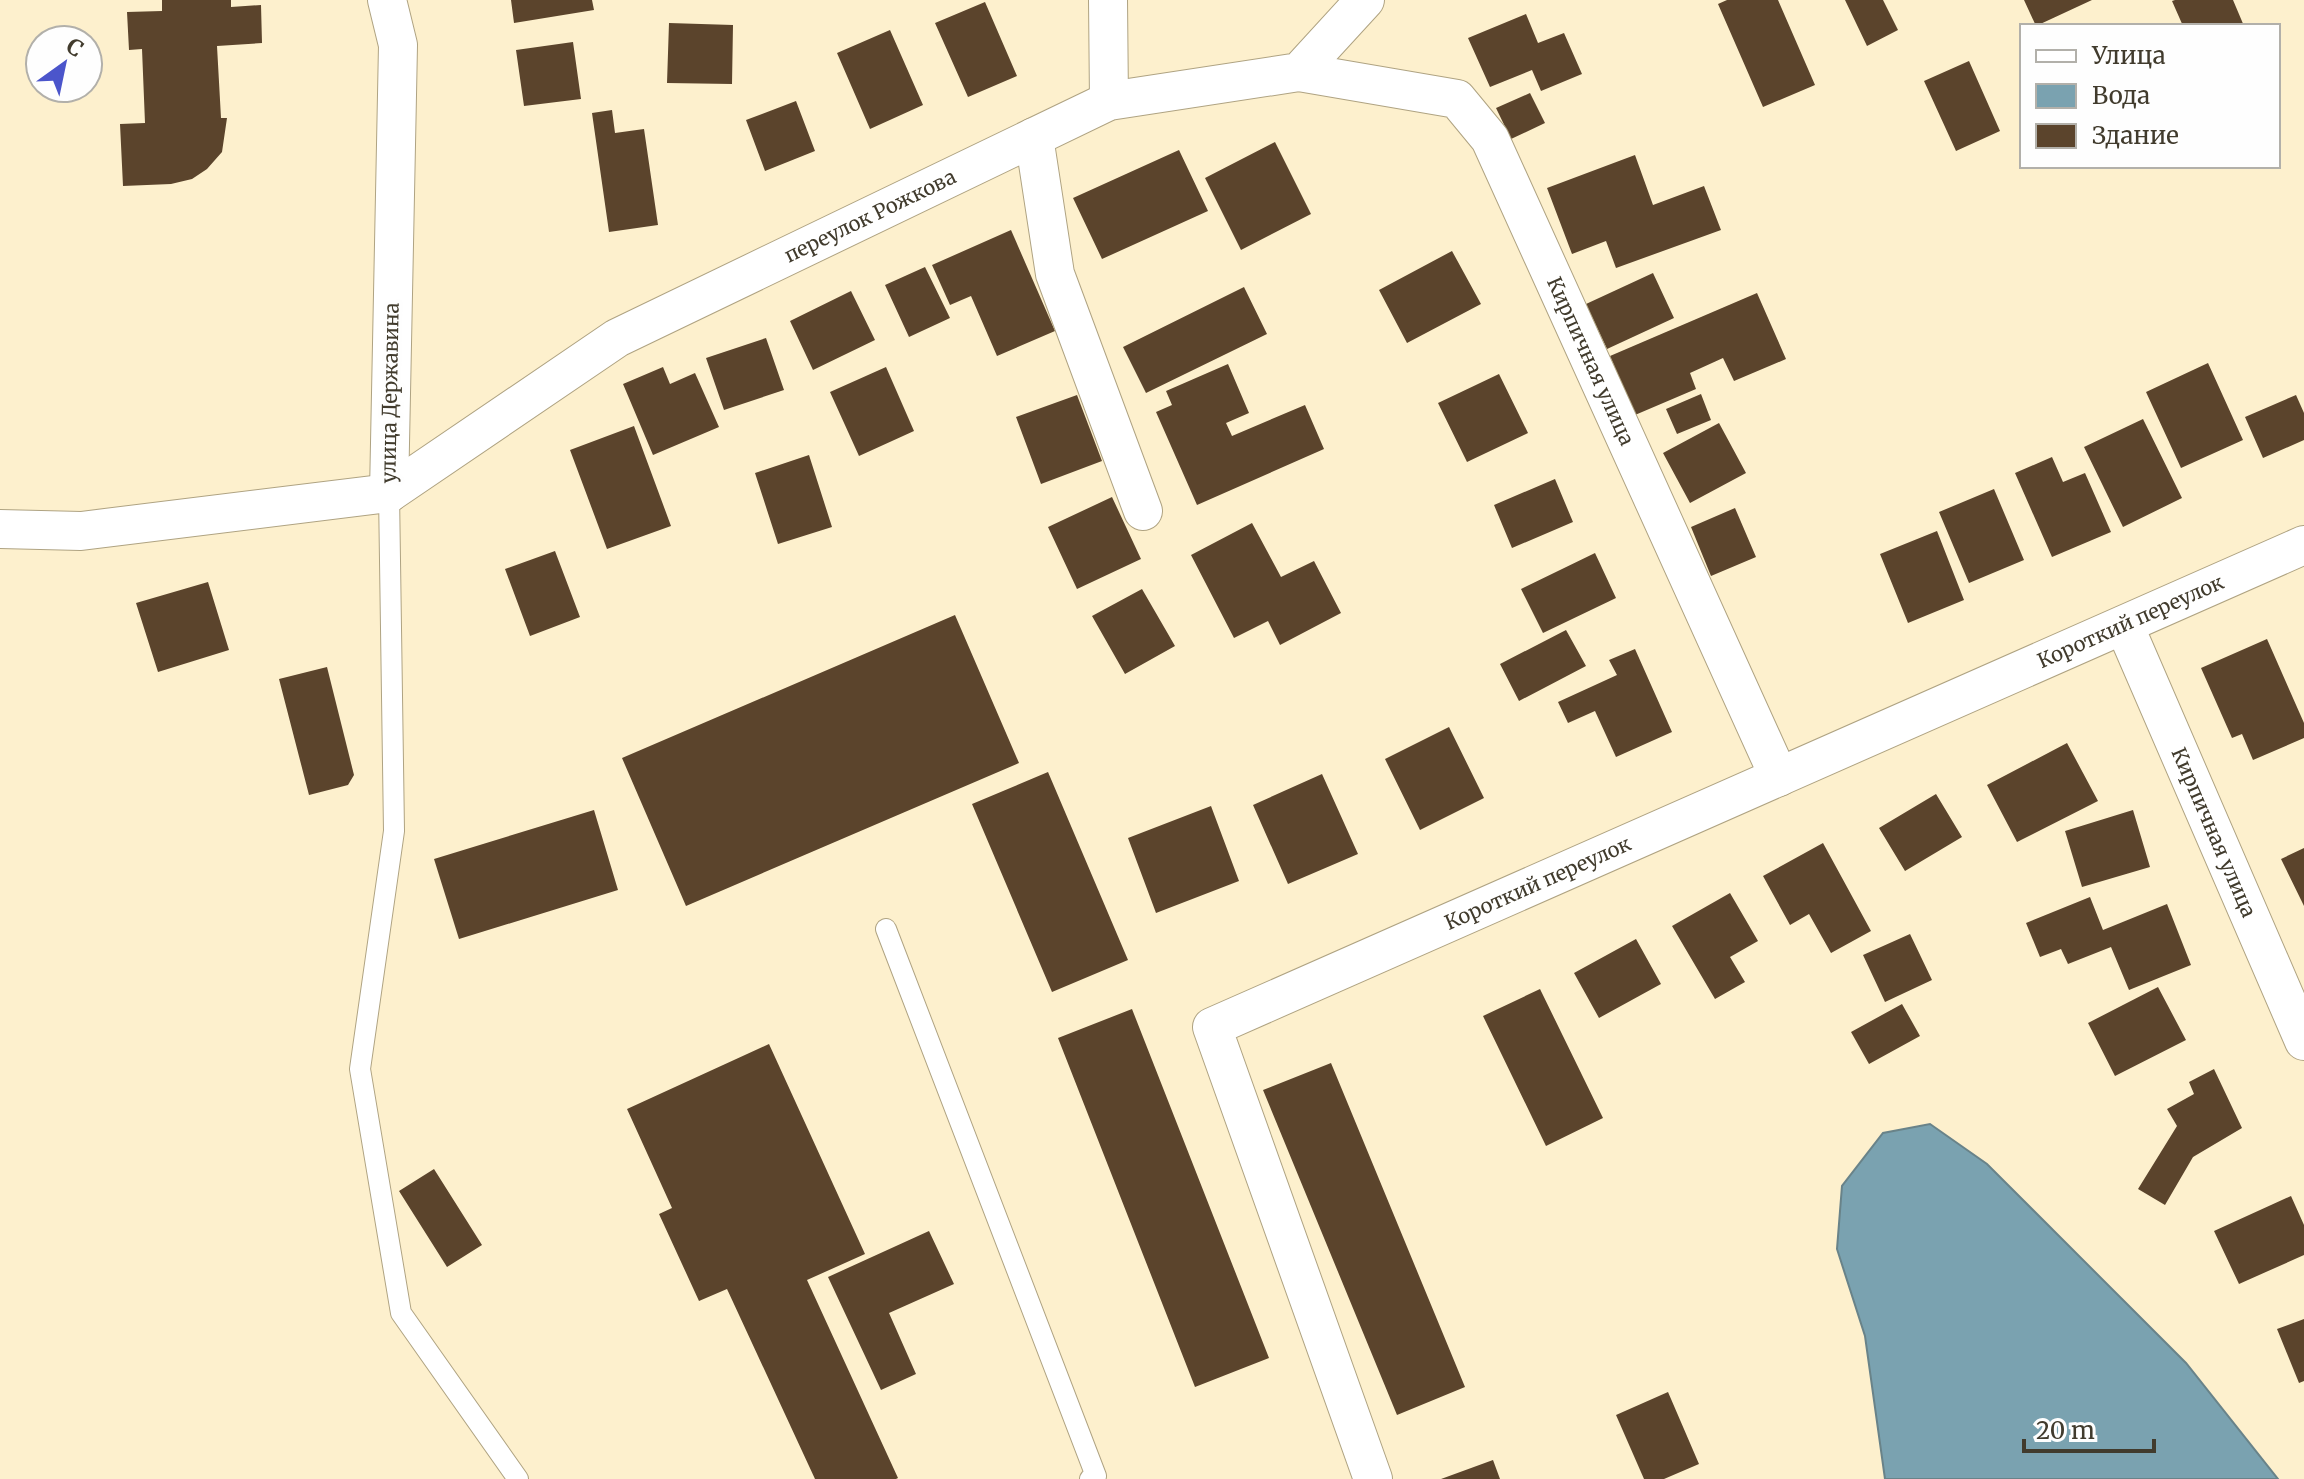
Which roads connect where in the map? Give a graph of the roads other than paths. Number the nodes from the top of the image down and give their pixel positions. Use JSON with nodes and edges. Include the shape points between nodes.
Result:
{"nodes":[{"id":1,"x":387,"y":0,"type":"edge"},
{"id":2,"x":1108,"y":0,"type":"edge"},
{"id":3,"x":1365,"y":0,"type":"edge"},
{"id":4,"x":1299,"y":72,"type":"junction"},
{"id":5,"x":1109,"y":101,"type":"junction"},
{"id":6,"x":1034,"y":137,"type":"junction"},
{"id":7,"x":389,"y":493,"type":"junction"},
{"id":8,"x":1143,"y":511,"type":"dead end"},
{"id":9,"x":0,"y":529,"type":"edge"},
{"id":10,"x":2304,"y":545,"type":"edge"},
{"id":11,"x":2124,"y":625,"type":"junction"},
{"id":12,"x":1779,"y":777,"type":"junction"},
{"id":13,"x":886,"y":929,"type":"dead end"},
{"id":14,"x":2304,"y":1041,"type":"edge"},
{"id":15,"x":518,"y":1479,"type":"edge"},
{"id":16,"x":1090,"y":1479,"type":"edge"},
{"id":17,"x":1373,"y":1479,"type":"edge"}],
"edges":[{"from":1,"to":7,"type":"street","name":"улица Державина","via":[[398,45]]},
{"from":2,"to":5,"type":"street"},
{"from":3,"to":4,"type":"street"},
{"from":4,"to":5,"type":"street","name":"переулок Рожкова"},
{"from":4,"to":12,"type":"street","name":"Кирпичная улица","via":[[1457,99],[1490,139]]},
{"from":5,"to":6,"type":"street","name":"переулок Рожкова"},
{"from":6,"to":7,"type":"street","name":"переулок Рожкова","via":[[617,338]]},
{"from":6,"to":8,"type":"street","via":[[1055,274]]},
{"from":7,"to":9,"type":"street","name":"улица Державина","via":[[81,531]]},
{"from":7,"to":15,"type":"lane","via":[[394,831],[360,1069],[401,1313]]},
{"from":10,"to":11,"type":"street","name":"Короткий переулок"},
{"from":11,"to":12,"type":"street","name":"Короткий переулок"},
{"from":11,"to":14,"type":"street","name":"Кирпичная улица"},
{"from":12,"to":17,"type":"street","name":"Короткий переулок","via":[[1212,1027]]},
{"from":13,"to":16,"type":"lane","via":[[1096,1476]]}]}
